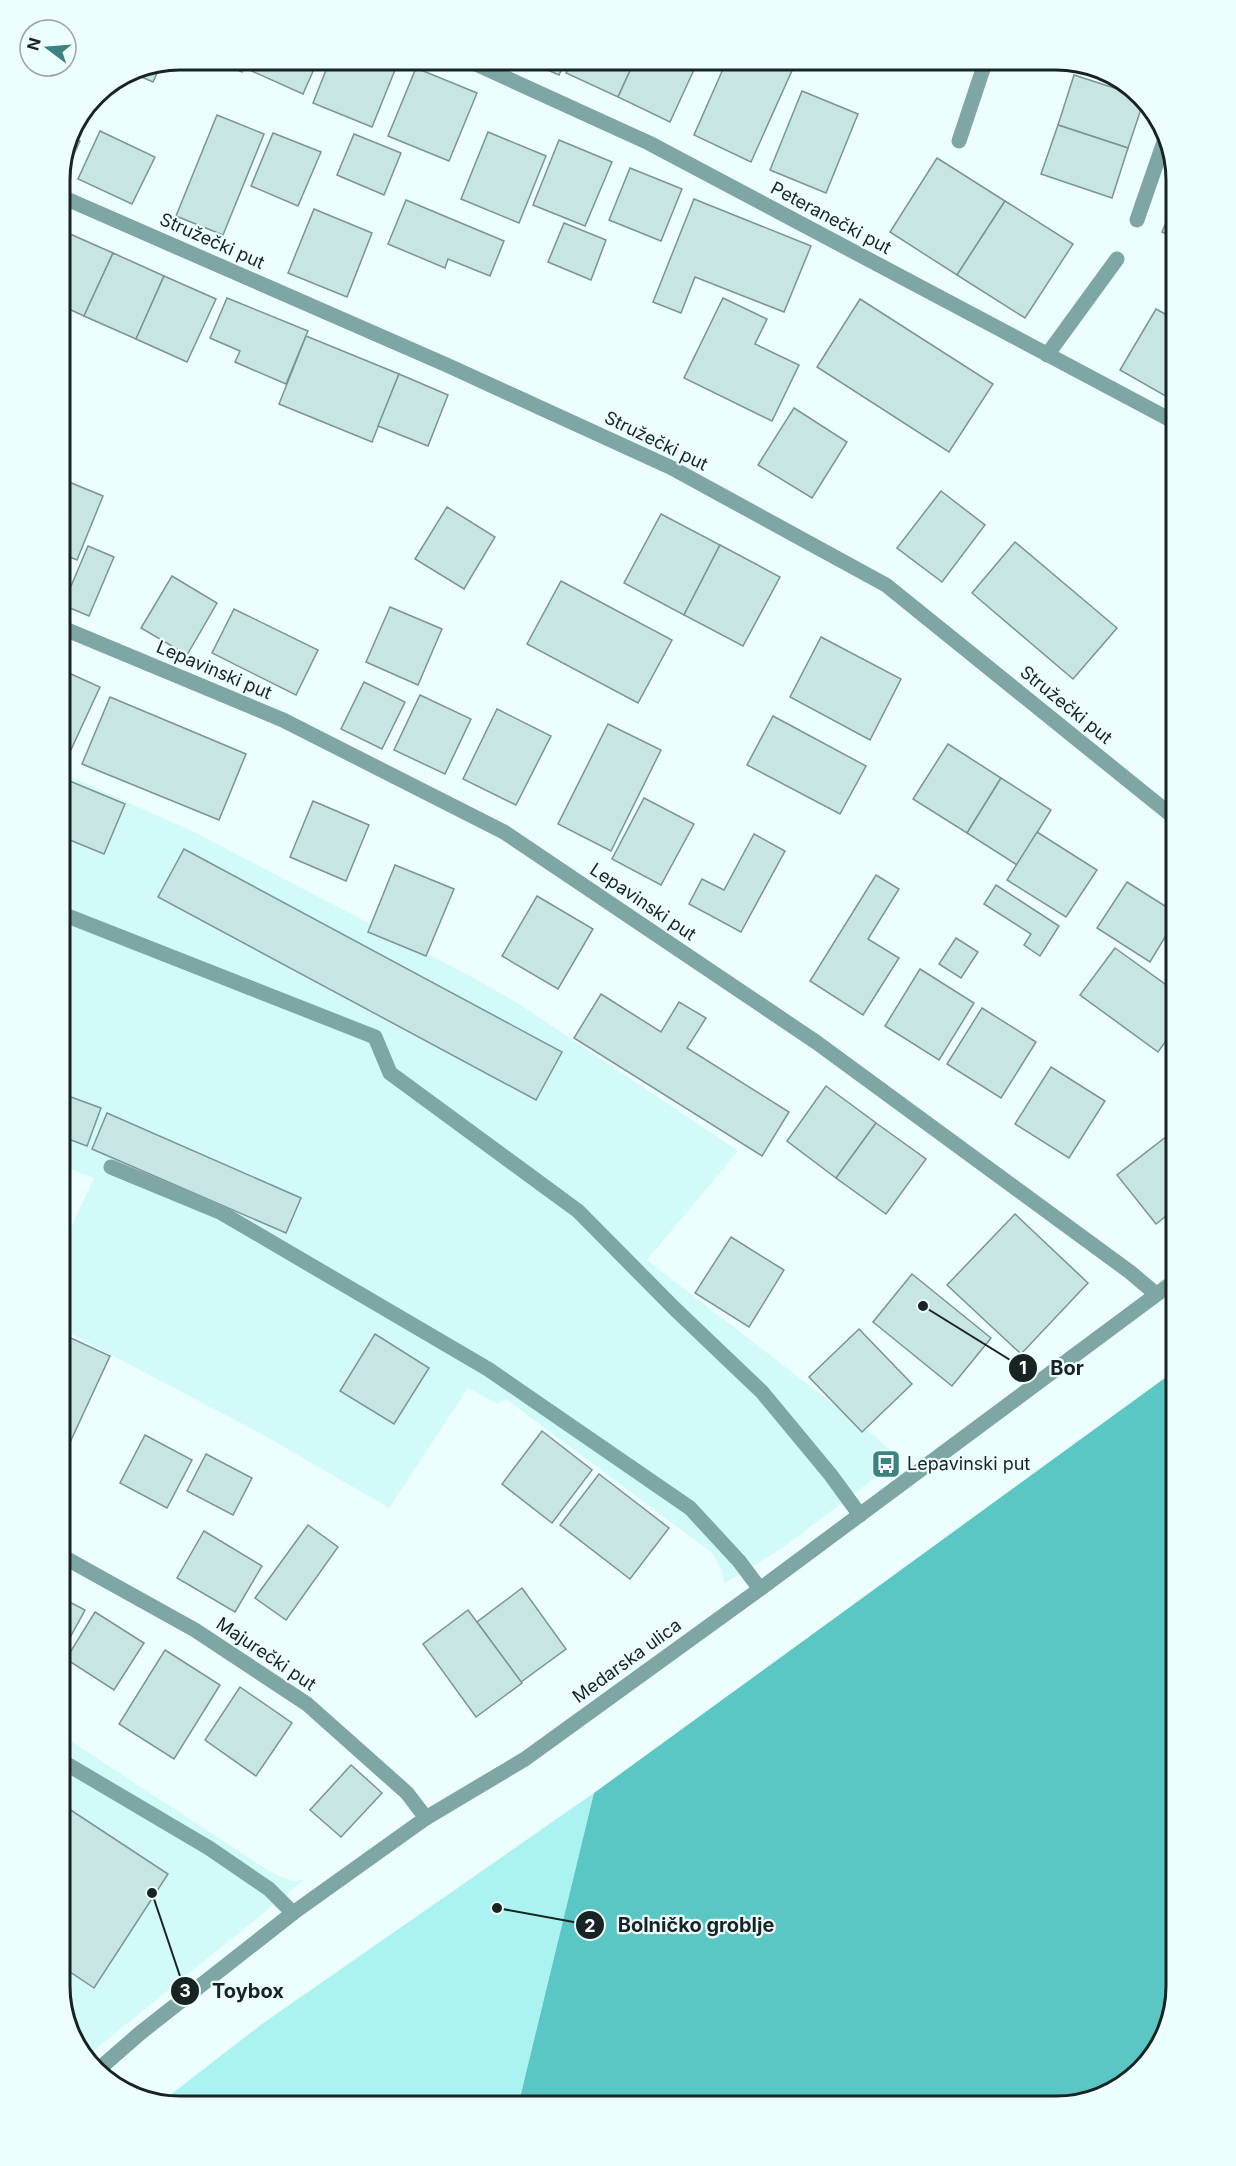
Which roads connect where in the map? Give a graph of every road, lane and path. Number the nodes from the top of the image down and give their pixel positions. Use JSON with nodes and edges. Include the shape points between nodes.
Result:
{"nodes":[{"id":1,"x":491,"y":71,"type":"edge"},
{"id":2,"x":982,"y":71,"type":"edge"},
{"id":3,"x":958,"y":141,"type":"dead end"},
{"id":4,"x":1161,"y":150,"type":"edge"},
{"id":5,"x":71,"y":201,"type":"edge"},
{"id":6,"x":1137,"y":220,"type":"dead end"},
{"id":7,"x":1117,"y":259,"type":"dead end"},
{"id":8,"x":1047,"y":355,"type":"junction"},
{"id":9,"x":1166,"y":417,"type":"edge"},
{"id":10,"x":71,"y":631,"type":"edge"},
{"id":11,"x":1166,"y":811,"type":"edge"},
{"id":12,"x":71,"y":917,"type":"edge"},
{"id":13,"x":111,"y":1167,"type":"dead end"},
{"id":14,"x":1166,"y":1288,"type":"edge"},
{"id":15,"x":1156,"y":1294,"type":"junction"},
{"id":16,"x":860,"y":1515,"type":"junction"},
{"id":17,"x":70,"y":1561,"type":"edge"},
{"id":18,"x":760,"y":1589,"type":"junction"},
{"id":19,"x":70,"y":1767,"type":"edge"},
{"id":20,"x":426,"y":1818,"type":"junction"},
{"id":21,"x":293,"y":1913,"type":"junction"},
{"id":22,"x":104,"y":2064,"type":"edge"}],
"edges":[{"from":1,"to":8,"type":"street","name":"Peteranečki put","via":[[649,143]]},
{"from":2,"to":3,"type":"street"},
{"from":4,"to":6,"type":"street"},
{"from":5,"to":11,"type":"street","name":"Stružečki put","via":[[672,468],[886,585]]},
{"from":7,"to":8,"type":"street"},
{"from":8,"to":9,"type":"street","name":"Peteranečki put"},
{"from":10,"to":15,"type":"street","name":"Lepavinski put","via":[[283,720],[504,832],[816,1042]]},
{"from":12,"to":16,"type":"street","via":[[375,1037],[390,1073],[578,1211],[762,1392]]},
{"from":13,"to":18,"type":"street","via":[[220,1212],[488,1369],[690,1508],[739,1560]]},
{"from":14,"to":15,"type":"street","name":"Medarska ulica"},
{"from":15,"to":16,"type":"street","name":"Medarska ulica"},
{"from":16,"to":18,"type":"street","name":"Medarska ulica"},
{"from":17,"to":20,"type":"street","name":"Majurečki put","via":[[195,1630],[307,1704],[407,1793]]},
{"from":18,"to":20,"type":"street","name":"Medarska ulica","via":[[525,1759]]},
{"from":19,"to":21,"type":"street","via":[[209,1848],[268,1889]]},
{"from":20,"to":21,"type":"street","name":"Medarska ulica"},
{"from":21,"to":22,"type":"street","name":"Medarska ulica"}]}
